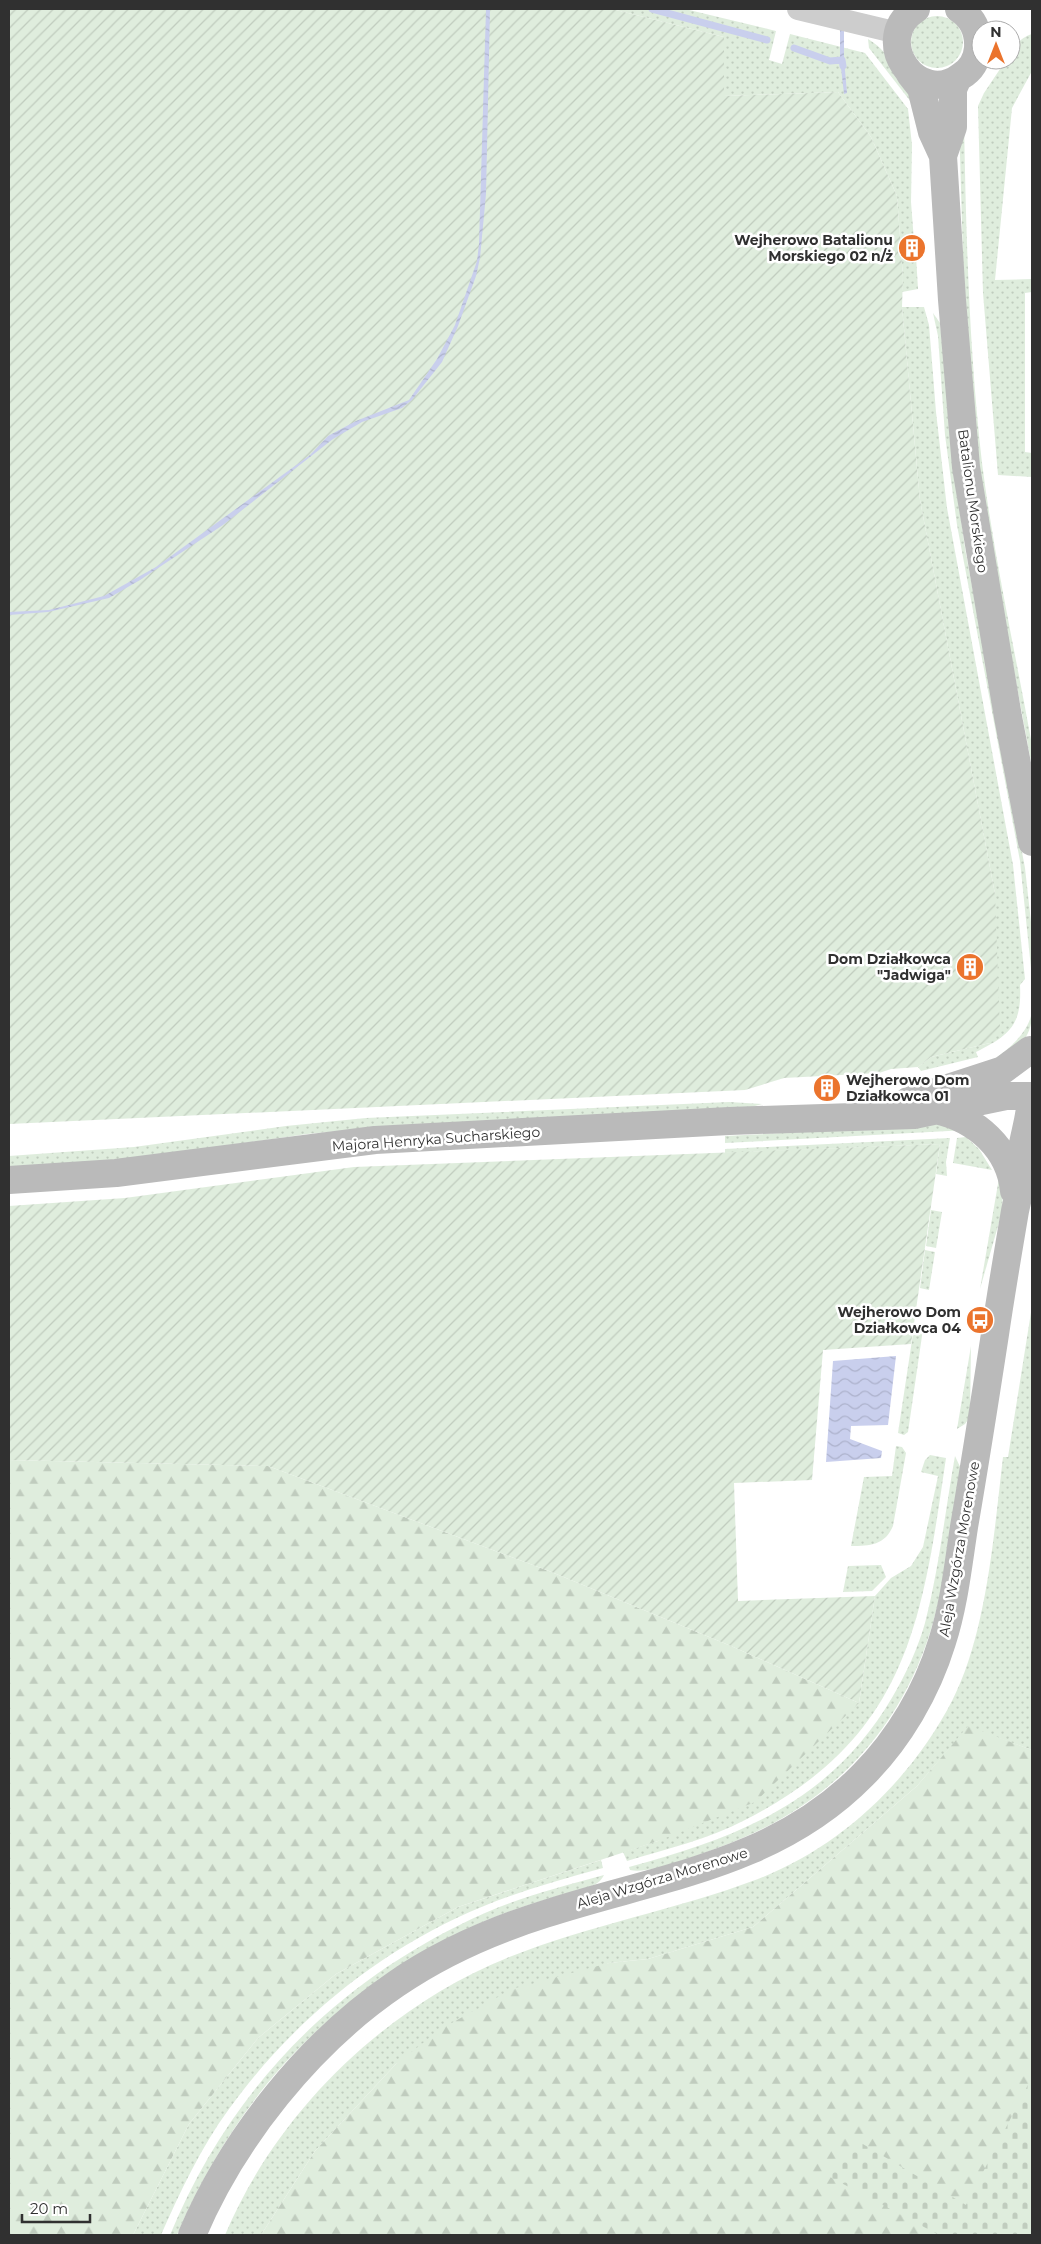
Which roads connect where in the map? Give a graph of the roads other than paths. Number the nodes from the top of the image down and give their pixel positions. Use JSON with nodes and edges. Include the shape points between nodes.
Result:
{"nodes":[{"id":1,"x":798,"y":9,"type":"edge"},
{"id":2,"x":961,"y":10,"type":"edge"},
{"id":3,"x":909,"y":16,"type":"edge"},
{"id":4,"x":910,"y":74,"type":"junction"},
{"id":5,"x":957,"y":80,"type":"junction"},
{"id":6,"x":943,"y":156,"type":"junction"},
{"id":7,"x":1032,"y":842,"type":"edge"},
{"id":8,"x":1031,"y":1049,"type":"edge"},
{"id":9,"x":1032,"y":1096,"type":"edge"},
{"id":10,"x":936,"y":1110,"type":"junction"},
{"id":11,"x":864,"y":1116,"type":"junction"},
{"id":12,"x":9,"y":1180,"type":"edge"},
{"id":13,"x":1023,"y":1183,"type":"edge"},
{"id":14,"x":192,"y":2235,"type":"edge"}],
"edges":[{"from":1,"to":3,"type":"street"},
{"from":2,"to":5,"type":"main road","via":[[972,20],[976,30],[978,53],[974,64]]},
{"from":3,"to":4,"type":"main road","name":"Batalionu Morskiego","via":[[898,55]]},
{"from":4,"to":5,"type":"main road","via":[[928,83]]},
{"from":4,"to":6,"type":"main road","name":"Batalionu Morskiego","via":[[921,88],[932,132]]},
{"from":5,"to":6,"type":"main road","name":"Batalionu Morskiego","via":[[953,95],[953,127]]},
{"from":6,"to":7,"type":"main road","name":"Batalionu Morskiego","via":[[966,467]]},
{"from":8,"to":9,"type":"main road","name":"Aleja Wzgórza Morenowe","via":[[1025,1064],[1026,1081]]},
{"from":8,"to":11,"type":"main road","name":"Majora Henryka Sucharskiego","via":[[997,1073]]},
{"from":9,"to":10,"type":"main road","name":"Majora Henryka Sucharskiego","via":[[1006,1096]]},
{"from":9,"to":13,"type":"main road","name":"Aleja Wzgórza Morenowe","via":[[1022,1150]]},
{"from":10,"to":11,"type":"main road","name":"Majora Henryka Sucharskiego","via":[[914,1115]]},
{"from":10,"to":13,"type":"main road","via":[[976,1126],[994,1143],[1010,1171]]},
{"from":11,"to":12,"type":"main road","name":"Majora Henryka Sucharskiego","via":[[375,1140],[116,1173]]},
{"from":13,"to":14,"type":"main road","name":"Aleja Wzgórza Morenowe","via":[[951,1610],[933,1669],[902,1725],[877,1759],[833,1802],[783,1836],[690,1872],[543,1914],[443,1956],[396,1984],[335,2033],[264,2112],[216,2184]]}]}
